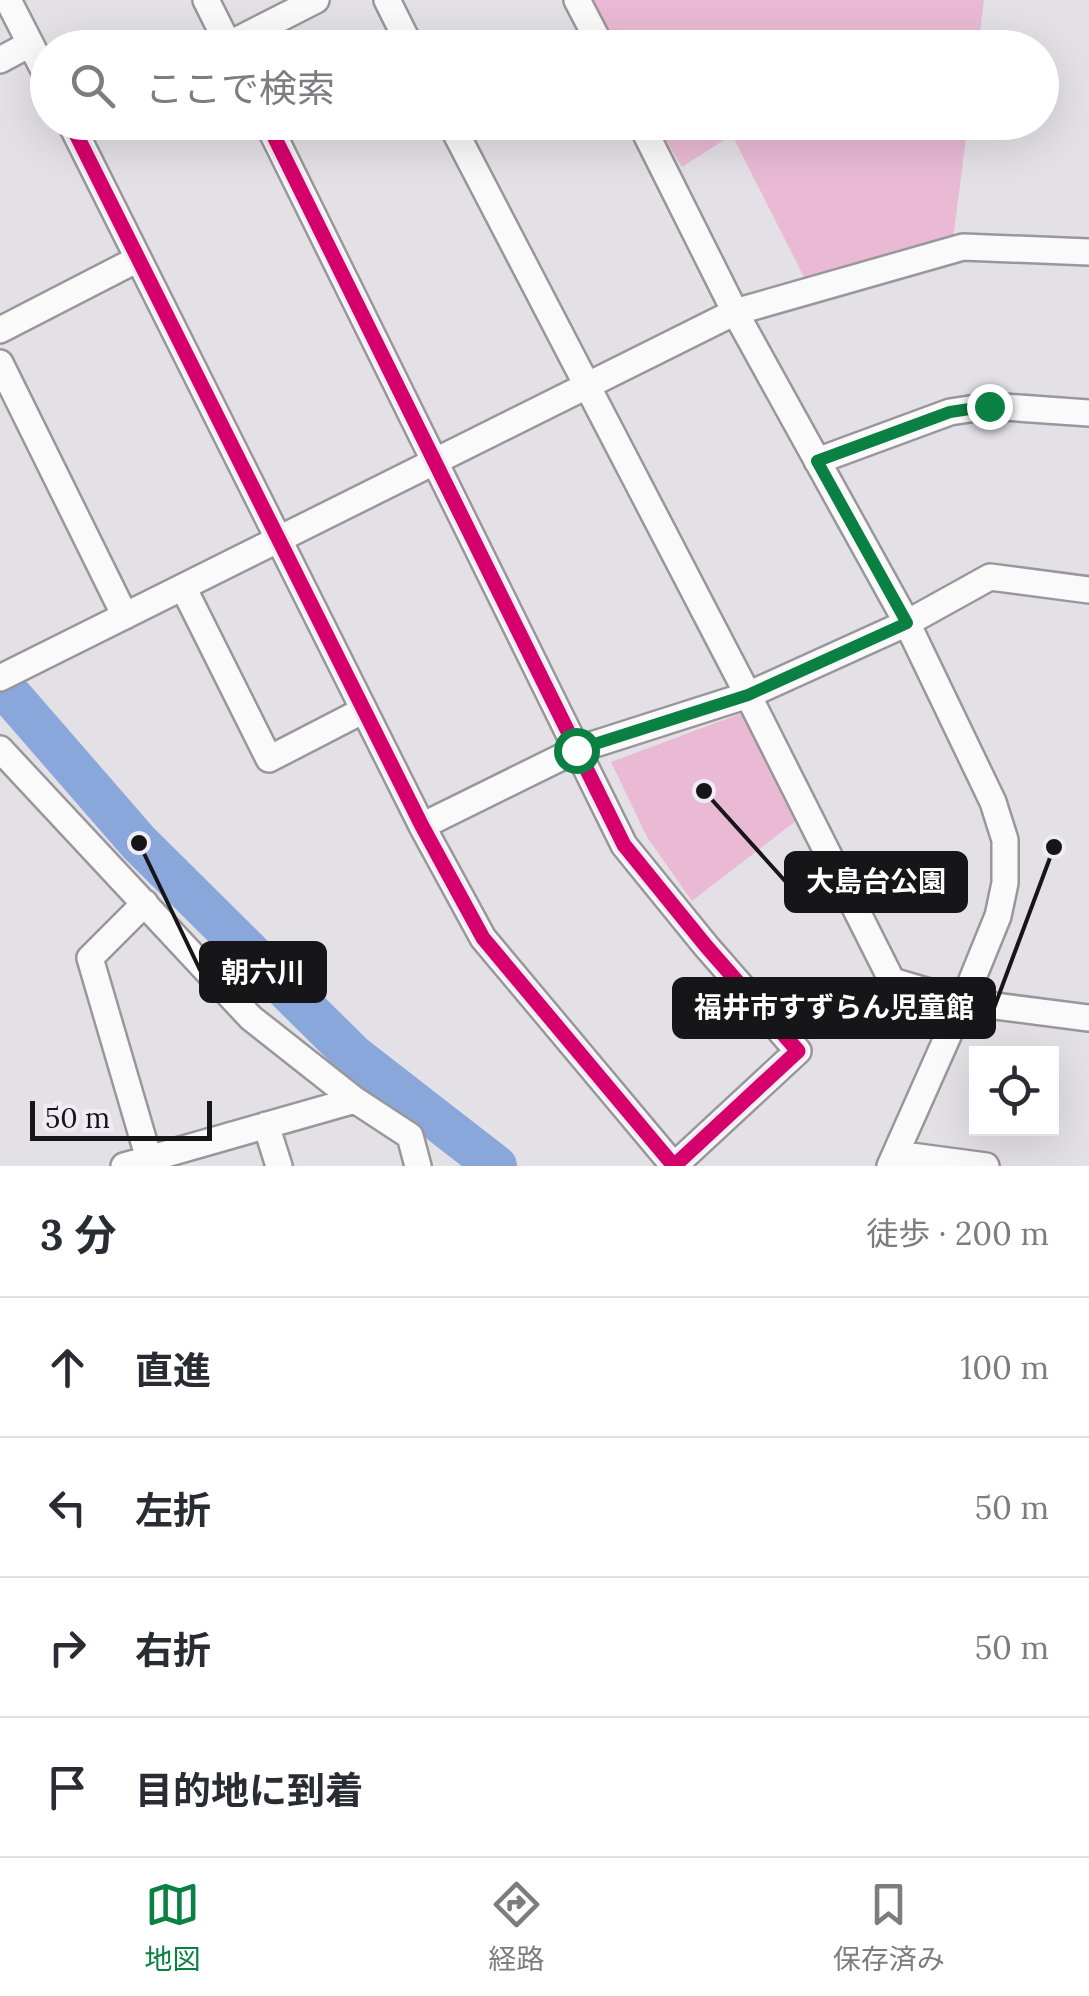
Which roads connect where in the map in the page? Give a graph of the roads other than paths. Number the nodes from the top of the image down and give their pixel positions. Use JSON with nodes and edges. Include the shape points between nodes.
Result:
{"nodes":[{"id":1,"x":8,"y":0,"type":"edge"},
{"id":2,"x":206,"y":0,"type":"edge"},
{"id":3,"x":316,"y":0,"type":"edge"},
{"id":4,"x":386,"y":0,"type":"edge"},
{"id":5,"x":578,"y":0,"type":"edge"},
{"id":6,"x":220,"y":30,"type":"edge"},
{"id":7,"x":258,"y":30,"type":"edge"},
{"id":8,"x":402,"y":30,"type":"edge"},
{"id":9,"x":593,"y":30,"type":"edge"},
{"id":10,"x":30,"y":44,"type":"joint"},
{"id":11,"x":0,"y":60,"type":"edge"},
{"id":12,"x":80,"y":140,"type":"edge"},
{"id":13,"x":276,"y":140,"type":"edge"},
{"id":14,"x":459,"y":140,"type":"edge"},
{"id":15,"x":649,"y":140,"type":"edge"},
{"id":16,"x":1089,"y":252,"type":"edge"},
{"id":17,"x":138,"y":259,"type":"junction"},
{"id":18,"x":735,"y":312,"type":"junction"},
{"id":19,"x":0,"y":330,"type":"edge"},
{"id":20,"x":0,"y":363,"type":"edge"},
{"id":21,"x":586,"y":386,"type":"junction"},
{"id":22,"x":1089,"y":413,"type":"edge"},
{"id":23,"x":817,"y":461,"type":"junction"},
{"id":24,"x":434,"y":462,"type":"junction"},
{"id":25,"x":278,"y":540,"type":"junction"},
{"id":26,"x":183,"y":587,"type":"junction"},
{"id":27,"x":1089,"y":590,"type":"edge"},
{"id":28,"x":125,"y":616,"type":"junction"},
{"id":29,"x":907,"y":623,"type":"junction"},
{"id":30,"x":0,"y":678,"type":"edge"},
{"id":31,"x":748,"y":695,"type":"junction"},
{"id":32,"x":364,"y":710,"type":"junction"},
{"id":33,"x":0,"y":749,"type":"edge"},
{"id":34,"x":576,"y":750,"type":"junction"},
{"id":35,"x":422,"y":826,"type":"junction"},
{"id":36,"x":146,"y":903,"type":"junction"},
{"id":37,"x":963,"y":1002,"type":"junction"},
{"id":38,"x":1089,"y":1018,"type":"edge"},
{"id":39,"x":355,"y":1100,"type":"junction"},
{"id":40,"x":266,"y":1124,"type":"junction"},
{"id":41,"x":893,"y":1160,"type":"edge"},
{"id":42,"x":141,"y":1164,"type":"edge"},
{"id":43,"x":279,"y":1166,"type":"edge"},
{"id":44,"x":418,"y":1166,"type":"edge"},
{"id":45,"x":674,"y":1166,"type":"edge"},
{"id":46,"x":986,"y":1166,"type":"edge"}],
"edges":[{"from":1,"to":10,"type":"street"},
{"from":2,"to":6,"type":"street"},
{"from":3,"to":7,"type":"street"},
{"from":4,"to":8,"type":"street"},
{"from":5,"to":9,"type":"street"},
{"from":10,"to":11,"type":"street"},
{"from":12,"to":17,"type":"street"},
{"from":13,"to":24,"type":"street"},
{"from":14,"to":21,"type":"street"},
{"from":15,"to":18,"type":"street"},
{"from":16,"to":18,"type":"street","via":[[963,247]]},
{"from":17,"to":19,"type":"street"},
{"from":17,"to":25,"type":"street"},
{"from":18,"to":21,"type":"street"},
{"from":18,"to":23,"type":"street"},
{"from":20,"to":28,"type":"street"},
{"from":21,"to":24,"type":"street"},
{"from":21,"to":31,"type":"street"},
{"from":22,"to":23,"type":"street","via":[[989,406],[950,412]]},
{"from":23,"to":29,"type":"street"},
{"from":24,"to":25,"type":"street"},
{"from":24,"to":34,"type":"street"},
{"from":25,"to":26,"type":"street"},
{"from":25,"to":32,"type":"street"},
{"from":26,"to":28,"type":"street"},
{"from":26,"to":32,"type":"street","via":[[269,759]]},
{"from":27,"to":29,"type":"street","via":[[990,577]]},
{"from":28,"to":30,"type":"street"},
{"from":29,"to":31,"type":"street"},
{"from":29,"to":37,"type":"street","via":[[1005,840],[998,916]]},
{"from":31,"to":34,"type":"street"},
{"from":31,"to":37,"type":"street","via":[[892,981]]},
{"from":32,"to":35,"type":"street"},
{"from":33,"to":36,"type":"street"},
{"from":34,"to":35,"type":"street"},
{"from":34,"to":45,"type":"street","via":[[624,845],[798,1051]]},
{"from":35,"to":45,"type":"street","via":[[483,938]]},
{"from":36,"to":39,"type":"street","via":[[251,1018]]},
{"from":36,"to":42,"type":"street","via":[[90,958]]},
{"from":37,"to":38,"type":"street"},
{"from":37,"to":41,"type":"street"},
{"from":39,"to":40,"type":"street"},
{"from":39,"to":44,"type":"street","via":[[410,1136]]},
{"from":40,"to":42,"type":"street"},
{"from":40,"to":43,"type":"street"},
{"from":41,"to":46,"type":"street"}]}
